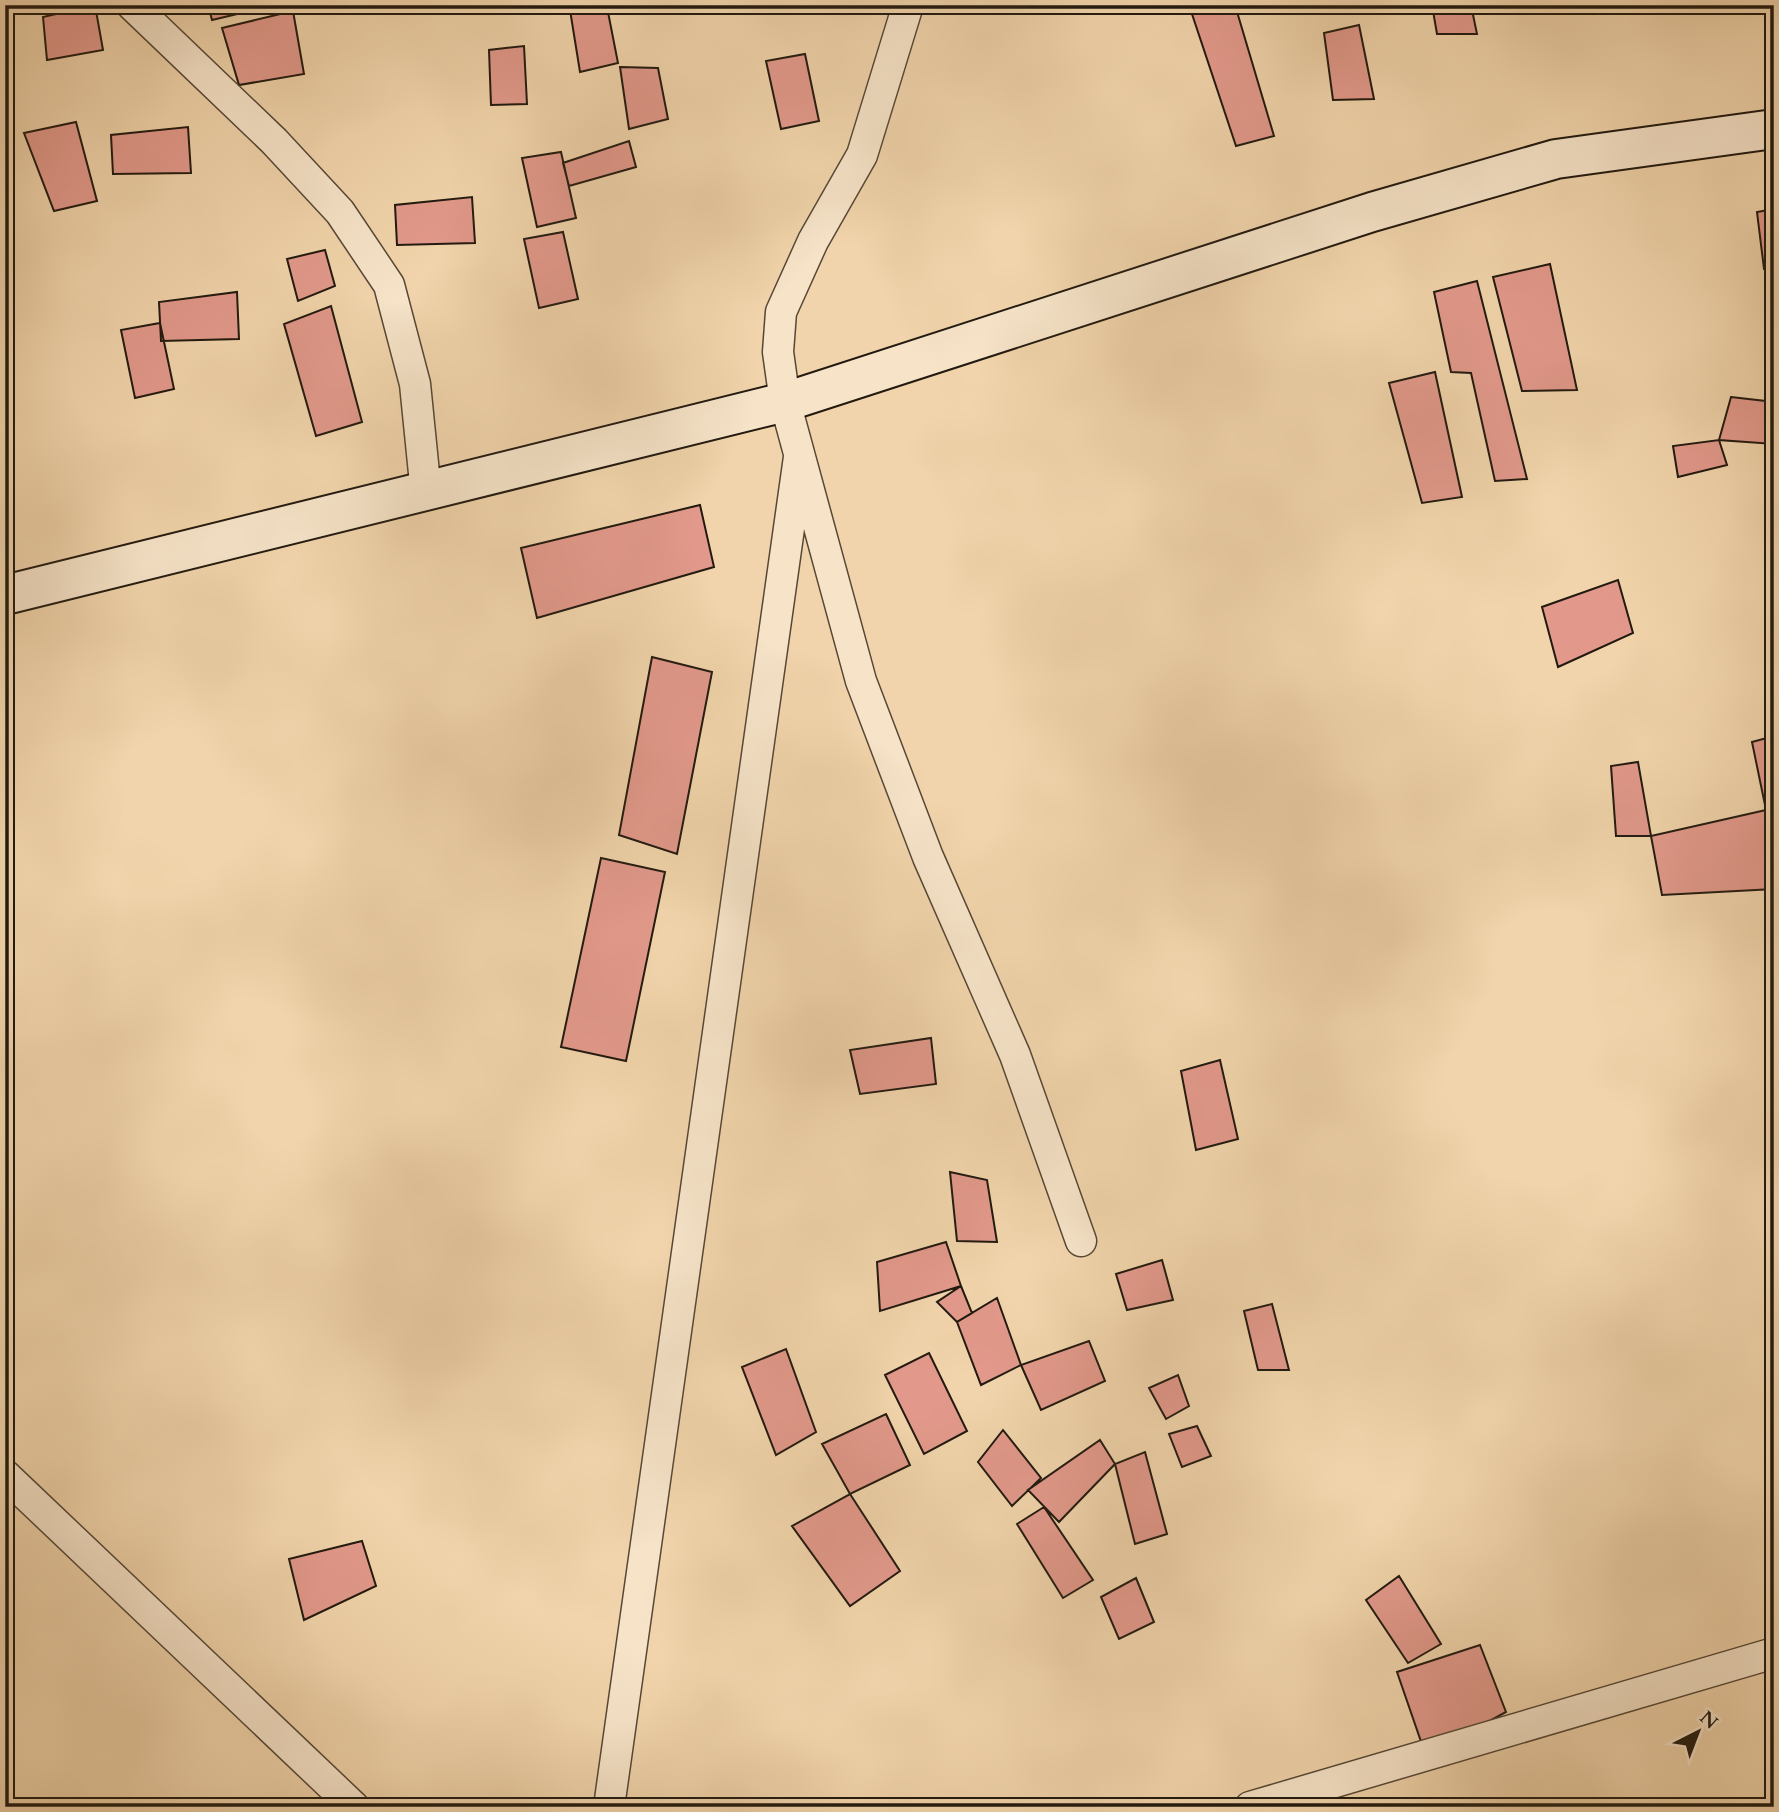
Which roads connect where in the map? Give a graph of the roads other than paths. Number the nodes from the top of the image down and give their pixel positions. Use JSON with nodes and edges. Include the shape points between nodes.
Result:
{"nodes":[{"id":1,"x":132,"y":5,"type":"edge"},
{"id":2,"x":908,"y":5,"type":"edge"},
{"id":3,"x":1774,"y":129,"type":"edge"},
{"id":4,"x":785,"y":402,"type":"junction"},
{"id":5,"x":799,"y":457,"type":"junction"},
{"id":6,"x":426,"y":493,"type":"junction"},
{"id":7,"x":5,"y":595,"type":"edge"},
{"id":8,"x":1081,"y":1241,"type":"dead end"},
{"id":9,"x":5,"y":1475,"type":"edge"},
{"id":10,"x":1774,"y":1653,"type":"edge"},
{"id":11,"x":354,"y":1807,"type":"edge"},
{"id":12,"x":609,"y":1807,"type":"edge"},
{"id":13,"x":1250,"y":1807,"type":"edge"}],
"edges":[{"from":1,"to":6,"type":"street","via":[[274,141],[340,212],[389,285],[415,384]]},
{"from":2,"to":4,"type":"street","via":[[862,155],[813,241],[781,312],[778,352]]},
{"from":3,"to":4,"type":"main road","via":[[1556,159],[1372,212]]},
{"from":4,"to":5,"type":"street"},
{"from":4,"to":6,"type":"main road"},
{"from":5,"to":8,"type":"street","via":[[861,681],[928,856],[1015,1055]]},
{"from":5,"to":12,"type":"street"},
{"from":6,"to":7,"type":"main road"},
{"from":9,"to":11,"type":"street"},
{"from":10,"to":13,"type":"street"}]}
